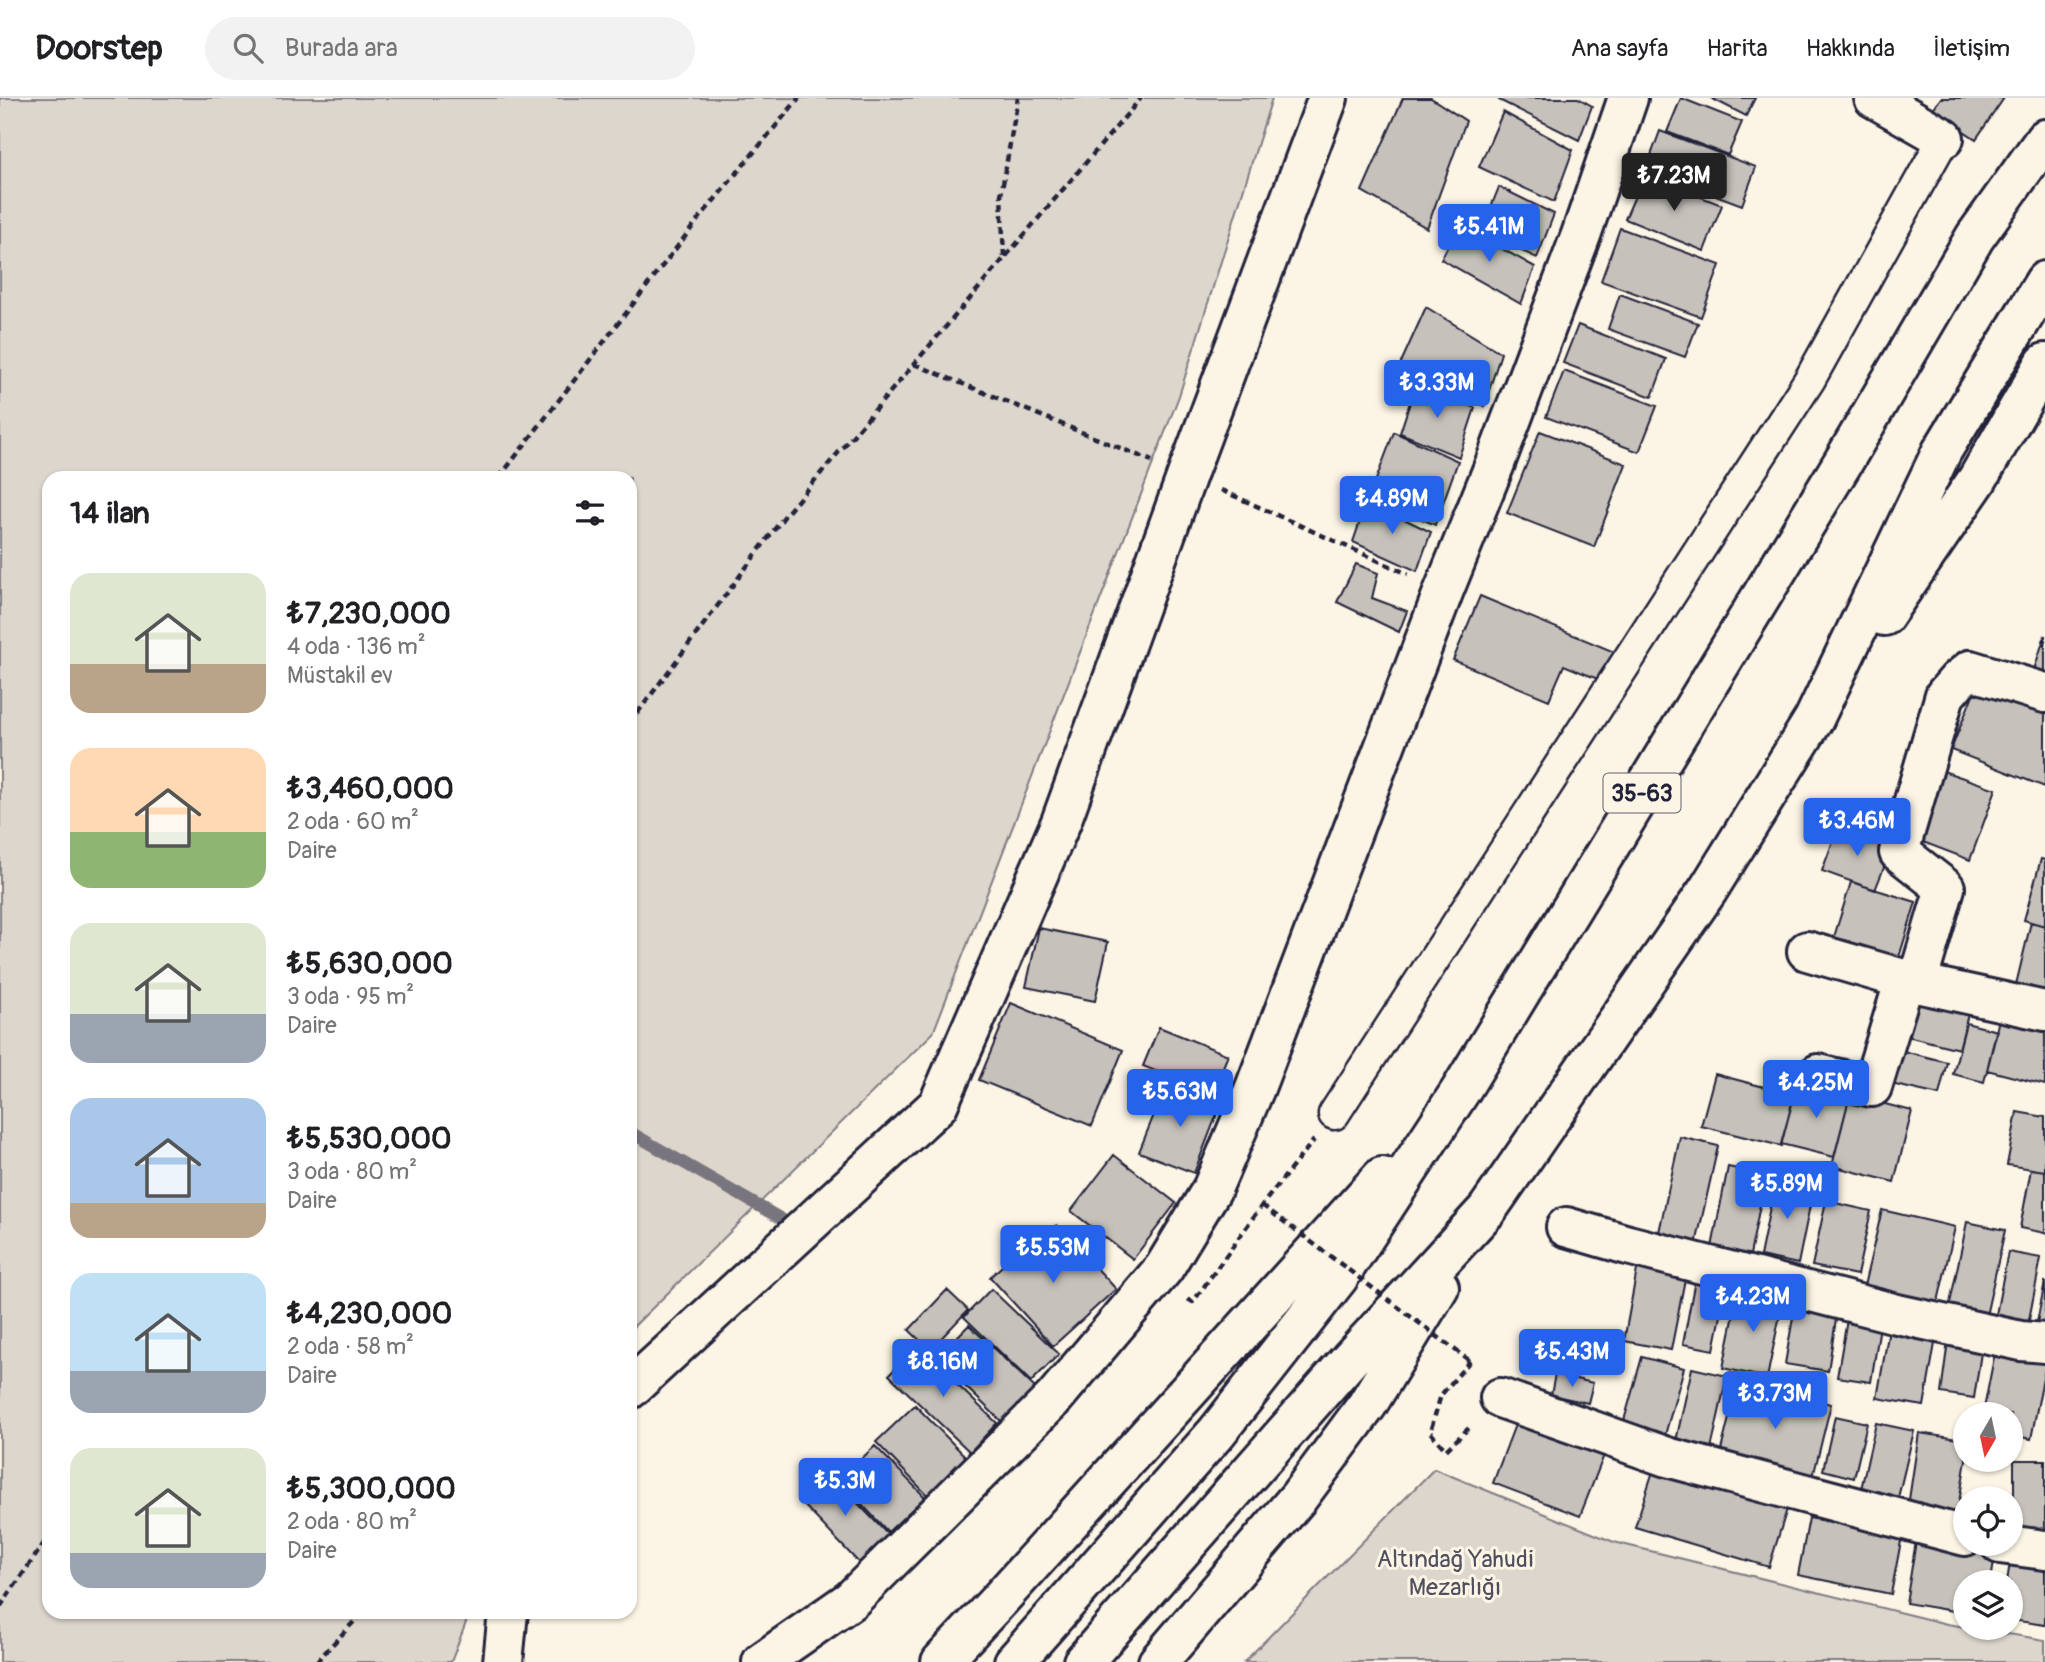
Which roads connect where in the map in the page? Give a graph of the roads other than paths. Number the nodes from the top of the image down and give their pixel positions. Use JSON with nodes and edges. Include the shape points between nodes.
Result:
{"nodes":[{"id":1,"x":1328,"y":98,"type":"edge"},
{"id":2,"x":1628,"y":98,"type":"edge"},
{"id":3,"x":1874,"y":98,"type":"edge"},
{"id":4,"x":1944,"y":138,"type":"joint"},
{"id":5,"x":2045,"y":139,"type":"edge"},
{"id":6,"x":2045,"y":281,"type":"edge"},
{"id":7,"x":2045,"y":363,"type":"edge"},
{"id":8,"x":2045,"y":693,"type":"edge"},
{"id":9,"x":1814,"y":719,"type":"junction"},
{"id":10,"x":1807,"y":951,"type":"dead end"},
{"id":11,"x":1911,"y":981,"type":"junction"},
{"id":12,"x":2045,"y":1010,"type":"edge"},
{"id":13,"x":1818,"y":1074,"type":"dead end"},
{"id":14,"x":1461,"y":1090,"type":"junction"},
{"id":15,"x":1334,"y":1114,"type":"road end"},
{"id":16,"x":1487,"y":1210,"type":"junction"},
{"id":17,"x":1566,"y":1227,"type":"dead end"},
{"id":18,"x":2045,"y":1343,"type":"edge"},
{"id":19,"x":637,"y":1383,"type":"edge"},
{"id":20,"x":1500,"y":1398,"type":"road end"},
{"id":21,"x":1953,"y":1533,"type":"edge"},
{"id":22,"x":2023,"y":1547,"type":"edge"},
{"id":23,"x":2045,"y":1550,"type":"edge"},
{"id":24,"x":507,"y":1619,"type":"edge"},
{"id":25,"x":503,"y":1662,"type":"edge"},
{"id":26,"x":762,"y":1662,"type":"edge"},
{"id":27,"x":941,"y":1662,"type":"edge"},
{"id":28,"x":1014,"y":1662,"type":"edge"},
{"id":29,"x":1083,"y":1662,"type":"edge"},
{"id":30,"x":1158,"y":1662,"type":"edge"}],
"edges":[{"from":1,"to":19,"type":"street","via":[[1061,822],[937,1105]]},
{"from":2,"to":26,"type":"street","via":[[1494,466],[1212,1189],[1164,1268],[1054,1398],[851,1601]]},
{"from":3,"to":4,"type":"street"},
{"from":4,"to":15,"type":"street","via":[[1810,379]]},
{"from":5,"to":14,"type":"street","number":"35-63","via":[[1975,237]]},
{"from":6,"to":9,"type":"street","via":[[1942,451]]},
{"from":7,"to":9,"type":"street","via":[[1977,480]]},
{"from":8,"to":11,"type":"street","via":[[1970,670],[1945,695],[1899,852],[1945,888]]},
{"from":9,"to":16,"type":"street","via":[[1708,891]]},
{"from":10,"to":11,"type":"street"},
{"from":11,"to":12,"type":"street"},
{"from":11,"to":13,"type":"street","via":[[1872,1087]]},
{"from":14,"to":27,"type":"street"},
{"from":14,"to":28,"type":"street","number":"35-63","via":[[1338,1278],[1217,1432]]},
{"from":16,"to":29,"type":"street"},
{"from":16,"to":30,"type":"street","via":[[1367,1405],[1298,1498]]},
{"from":17,"to":18,"type":"street","via":[[1897,1314]]},
{"from":20,"to":21,"type":"street","via":[[1667,1457]]},
{"from":22,"to":23,"type":"street"},
{"from":24,"to":25,"type":"street"}]}
